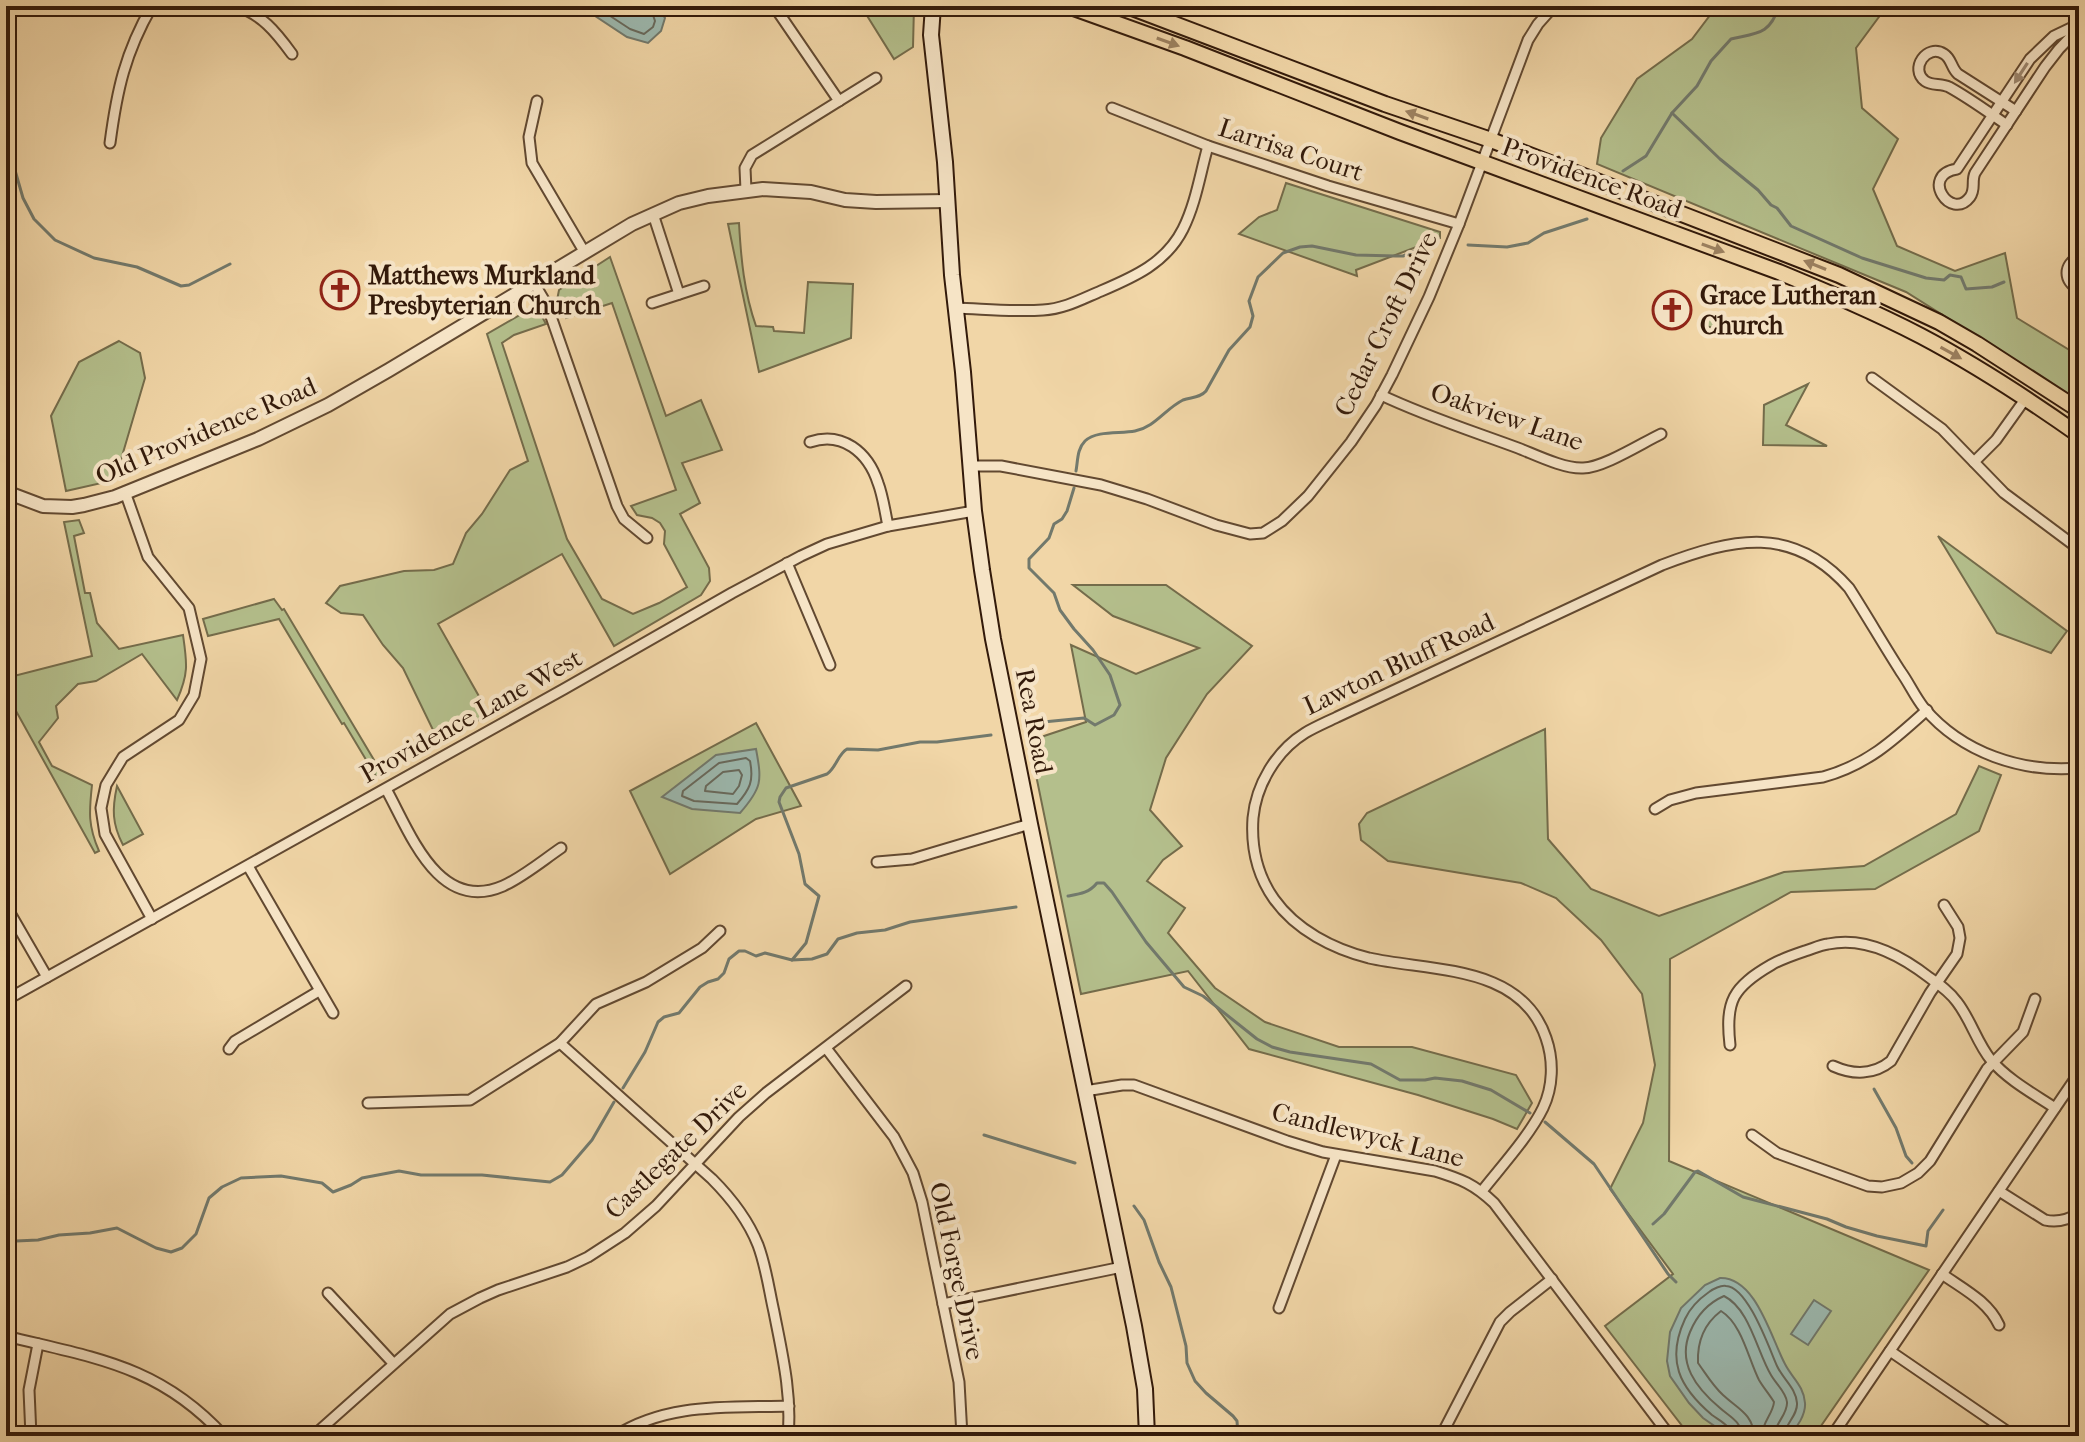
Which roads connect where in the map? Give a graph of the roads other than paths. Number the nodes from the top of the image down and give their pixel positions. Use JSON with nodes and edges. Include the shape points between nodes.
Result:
{"nodes":[{"id":1,"x":152,"y":6,"type":"edge"},
{"id":2,"x":234,"y":6,"type":"edge"},
{"id":3,"x":774,"y":6,"type":"edge"},
{"id":4,"x":933,"y":6,"type":"edge"},
{"id":5,"x":1068,"y":6,"type":"edge"},
{"id":6,"x":1127,"y":6,"type":"edge"},
{"id":7,"x":1554,"y":6,"type":"edge"},
{"id":8,"x":2079,"y":26,"type":"edge"},
{"id":9,"x":292,"y":54,"type":"dead end"},
{"id":10,"x":1952,"y":68,"type":"junction"},
{"id":11,"x":876,"y":78,"type":"dead end"},
{"id":12,"x":1940,"y":83,"type":"junction"},
{"id":13,"x":537,"y":101,"type":"dead end"},
{"id":14,"x":839,"y":101,"type":"junction"},
{"id":15,"x":2002,"y":102,"type":"junction"},
{"id":16,"x":1112,"y":108,"type":"dead end"},
{"id":17,"x":2016,"y":111,"type":"junction"},
{"id":18,"x":1993,"y":115,"type":"junction"},
{"id":19,"x":2007,"y":125,"type":"junction"},
{"id":20,"x":1491,"y":140,"type":"junction"},
{"id":21,"x":110,"y":143,"type":"dead end"},
{"id":22,"x":1208,"y":146,"type":"junction"},
{"id":23,"x":1483,"y":162,"type":"junction"},
{"id":24,"x":1957,"y":169,"type":"junction"},
{"id":25,"x":1972,"y":179,"type":"junction"},
{"id":26,"x":746,"y":190,"type":"junction"},
{"id":27,"x":948,"y":201,"type":"junction"},
{"id":28,"x":653,"y":214,"type":"junction"},
{"id":29,"x":1459,"y":224,"type":"junction"},
{"id":30,"x":585,"y":253,"type":"junction"},
{"id":31,"x":2079,"y":257,"type":"edge"},
{"id":32,"x":534,"y":283,"type":"junction"},
{"id":33,"x":704,"y":286,"type":"dead end"},
{"id":34,"x":2079,"y":289,"type":"edge"},
{"id":35,"x":679,"y":294,"type":"junction"},
{"id":36,"x":652,"y":303,"type":"dead end"},
{"id":37,"x":956,"y":308,"type":"junction"},
{"id":38,"x":1872,"y":378,"type":"dead end"},
{"id":39,"x":1381,"y":395,"type":"junction"},
{"id":40,"x":2026,"y":398,"type":"junction"},
{"id":41,"x":2079,"y":410,"type":"edge"},
{"id":42,"x":1661,"y":434,"type":"dead end"},
{"id":43,"x":2079,"y":435,"type":"edge"},
{"id":44,"x":810,"y":442,"type":"dead end"},
{"id":45,"x":1974,"y":462,"type":"junction"},
{"id":46,"x":970,"y":466,"type":"junction"},
{"id":47,"x":6,"y":492,"type":"edge"},
{"id":48,"x":125,"y":492,"type":"junction"},
{"id":49,"x":974,"y":511,"type":"junction"},
{"id":50,"x":888,"y":526,"type":"junction"},
{"id":51,"x":647,"y":538,"type":"dead end"},
{"id":52,"x":2079,"y":549,"type":"edge"},
{"id":53,"x":787,"y":563,"type":"junction"},
{"id":54,"x":830,"y":665,"type":"dead end"},
{"id":55,"x":1927,"y":710,"type":"junction"},
{"id":56,"x":2079,"y":768,"type":"edge"},
{"id":57,"x":386,"y":789,"type":"junction"},
{"id":58,"x":1655,"y":809,"type":"dead end"},
{"id":59,"x":1030,"y":824,"type":"junction"},
{"id":60,"x":561,"y":848,"type":"dead end"},
{"id":61,"x":877,"y":862,"type":"dead end"},
{"id":62,"x":248,"y":866,"type":"junction"},
{"id":63,"x":1944,"y":905,"type":"dead end"},
{"id":64,"x":6,"y":906,"type":"edge"},
{"id":65,"x":152,"y":919,"type":"junction"},
{"id":66,"x":720,"y":931,"type":"dead end"},
{"id":67,"x":47,"y":977,"type":"junction"},
{"id":68,"x":1937,"y":983,"type":"junction"},
{"id":69,"x":906,"y":986,"type":"dead end"},
{"id":70,"x":319,"y":991,"type":"junction"},
{"id":71,"x":2035,"y":999,"type":"dead end"},
{"id":72,"x":6,"y":1000,"type":"edge"},
{"id":73,"x":333,"y":1013,"type":"dead end"},
{"id":74,"x":560,"y":1043,"type":"junction"},
{"id":75,"x":1730,"y":1045,"type":"dead end"},
{"id":76,"x":826,"y":1048,"type":"junction"},
{"id":77,"x":229,"y":1049,"type":"dead end"},
{"id":78,"x":1993,"y":1062,"type":"junction"},
{"id":79,"x":1833,"y":1066,"type":"dead end"},
{"id":80,"x":2079,"y":1073,"type":"edge"},
{"id":81,"x":1085,"y":1091,"type":"junction"},
{"id":82,"x":368,"y":1103,"type":"dead end"},
{"id":83,"x":2055,"y":1108,"type":"junction"},
{"id":84,"x":1752,"y":1135,"type":"dead end"},
{"id":85,"x":1336,"y":1155,"type":"junction"},
{"id":86,"x":695,"y":1163,"type":"junction"},
{"id":87,"x":1482,"y":1191,"type":"junction"},
{"id":88,"x":1999,"y":1191,"type":"junction"},
{"id":89,"x":2079,"y":1213,"type":"edge"},
{"id":90,"x":1122,"y":1267,"type":"junction"},
{"id":91,"x":1942,"y":1274,"type":"junction"},
{"id":92,"x":1552,"y":1279,"type":"junction"},
{"id":93,"x":328,"y":1293,"type":"dead end"},
{"id":94,"x":943,"y":1304,"type":"junction"},
{"id":95,"x":1279,"y":1308,"type":"dead end"},
{"id":96,"x":1999,"y":1325,"type":"dead end"},
{"id":97,"x":6,"y":1336,"type":"edge"},
{"id":98,"x":38,"y":1344,"type":"junction"},
{"id":99,"x":1890,"y":1351,"type":"junction"},
{"id":100,"x":393,"y":1363,"type":"junction"},
{"id":101,"x":789,"y":1406,"type":"junction"},
{"id":102,"x":31,"y":1436,"type":"edge"},
{"id":103,"x":224,"y":1436,"type":"edge"},
{"id":104,"x":313,"y":1436,"type":"edge"},
{"id":105,"x":615,"y":1436,"type":"edge"},
{"id":106,"x":788,"y":1436,"type":"edge"},
{"id":107,"x":962,"y":1436,"type":"edge"},
{"id":108,"x":1147,"y":1436,"type":"edge"},
{"id":109,"x":1441,"y":1436,"type":"edge"},
{"id":110,"x":1670,"y":1436,"type":"edge"},
{"id":111,"x":1832,"y":1436,"type":"edge"},
{"id":112,"x":2014,"y":1436,"type":"edge"}],
"edges":[{"from":1,"to":21,"type":"street","via":[[120,81]]},
{"from":2,"to":9,"type":"street","via":[[268,24]]},
{"from":3,"to":14,"type":"street"},
{"from":4,"to":27,"type":"main road","name":"Rea Road","via":[[931,35]]},
{"from":5,"to":23,"type":"main road","name":"Providence Road","one_way":true},
{"from":20,"to":6,"type":"main road","name":"Providence Road","one_way":true},
{"from":7,"to":20,"type":"street","name":"Cedar Croft Drive","via":[[1528,40]]},
{"from":8,"to":15,"type":"street","one_way":true,"via":[[2040,48]]},
{"from":8,"to":17,"type":"street"},
{"from":10,"to":12,"type":"street"},
{"from":10,"to":12,"type":"street","via":[[1939,52],[1920,60],[1925,81]]},
{"from":10,"to":15,"type":"street"},
{"from":11,"to":14,"type":"street"},
{"from":12,"to":18,"type":"street"},
{"from":13,"to":30,"type":"street","via":[[529,137],[532,163]]},
{"from":14,"to":26,"type":"street","via":[[752,155],[745,168]]},
{"from":15,"to":17,"type":"street"},
{"from":15,"to":18,"type":"street"},
{"from":16,"to":22,"type":"street","name":"Larrisa Court"},
{"from":17,"to":19,"type":"street"},
{"from":18,"to":19,"type":"street"},
{"from":18,"to":24,"type":"street"},
{"from":19,"to":25,"type":"street"},
{"from":20,"to":23,"type":"street","name":"Cedar Croft Drive"},
{"from":41,"to":20,"type":"main road","name":"Providence Road","one_way":true,"via":[[1952,329],[1839,275]]},
{"from":22,"to":29,"type":"street","name":"Larrisa Court"},
{"from":22,"to":37,"type":"street","via":[[1182,231],[1149,268],[1063,307]]},
{"from":23,"to":29,"type":"street","name":"Cedar Croft Drive"},
{"from":23,"to":40,"type":"main road","name":"Providence Road","one_way":true,"via":[[1827,292],[1921,336]]},
{"from":24,"to":25,"type":"street"},
{"from":24,"to":25,"type":"street","via":[[1940,183],[1946,201],[1966,201],[1973,191]]},
{"from":26,"to":27,"type":"street","name":"Old Providence Road","via":[[798,190],[876,202]]},
{"from":26,"to":28,"type":"street","name":"Old Providence Road","via":[[693,199]]},
{"from":27,"to":37,"type":"main road","name":"Rea Road"},
{"from":28,"to":30,"type":"street","name":"Old Providence Road"},
{"from":28,"to":35,"type":"street"},
{"from":29,"to":39,"type":"street","name":"Cedar Croft Drive"},
{"from":30,"to":32,"type":"street","name":"Old Providence Road"},
{"from":31,"to":34,"type":"street","via":[[2066,273]]},
{"from":32,"to":48,"type":"street","name":"Old Providence Road","via":[[320,409]]},
{"from":32,"to":51,"type":"street","via":[[547,305],[617,506]]},
{"from":33,"to":35,"type":"street"},
{"from":35,"to":36,"type":"street"},
{"from":37,"to":46,"type":"main road","name":"Rea Road"},
{"from":38,"to":45,"type":"street","via":[[1942,429]]},
{"from":39,"to":42,"type":"street","name":"Oakview Lane","via":[[1571,467],[1600,464]]},
{"from":39,"to":46,"type":"street","name":"Cedar Croft Drive","via":[[1308,496],[1269,531],[1257,534],[1101,485],[1001,466]]},
{"from":40,"to":43,"type":"main road","name":"Providence Road"},
{"from":40,"to":45,"type":"street"},
{"from":44,"to":50,"type":"street","via":[[837,438],[869,464]]},
{"from":45,"to":52,"type":"street","via":[[2004,493]]},
{"from":46,"to":49,"type":"main road","name":"Rea Road"},
{"from":47,"to":48,"type":"street","name":"Old Providence Road","via":[[52,507],[84,505]]},
{"from":48,"to":65,"type":"street","via":[[148,557],[189,608],[201,659],[194,695],[179,720],[123,757],[106,785],[101,808],[105,834]]},
{"from":49,"to":50,"type":"street","name":"Providence Lane West"},
{"from":49,"to":59,"type":"main road","name":"Rea Road"},
{"from":50,"to":53,"type":"street","name":"Providence Lane West","via":[[827,544]]},
{"from":53,"to":54,"type":"street"},
{"from":53,"to":57,"type":"street","name":"Providence Lane West"},
{"from":55,"to":56,"type":"street","name":"Lawton Bluff Road","via":[[1955,735],[1996,758],[2040,769]]},
{"from":55,"to":58,"type":"street","via":[[1872,756],[1842,772],[1696,793]]},
{"from":55,"to":87,"type":"street","name":"Lawton Bluff Road","via":[[1838,575],[1796,548],[1746,543],[1662,565],[1305,733],[1278,757],[1258,794],[1252,831],[1261,876],[1280,907],[1308,932],[1348,952],[1493,981],[1527,1005],[1545,1034],[1551,1080],[1544,1105]]},
{"from":57,"to":60,"type":"street","via":[[428,864],[442,879],[460,887],[500,887]]},
{"from":57,"to":62,"type":"street","name":"Providence Lane West"},
{"from":59,"to":61,"type":"street","via":[[912,859]]},
{"from":59,"to":81,"type":"main road","name":"Rea Road"},
{"from":62,"to":65,"type":"street","name":"Providence Lane West"},
{"from":62,"to":70,"type":"street"},
{"from":63,"to":68,"type":"street","via":[[1957,923],[1960,943]]},
{"from":64,"to":67,"type":"street"},
{"from":65,"to":67,"type":"street","name":"Providence Lane West"},
{"from":66,"to":74,"type":"street","via":[[646,982],[596,1004]]},
{"from":67,"to":72,"type":"street","name":"Providence Lane West"},
{"from":68,"to":75,"type":"street","via":[[1890,952],[1829,943],[1771,965],[1737,991],[1729,1007]]},
{"from":68,"to":78,"type":"street","via":[[1958,1003]]},
{"from":68,"to":79,"type":"street","via":[[1891,1061],[1868,1073]]},
{"from":69,"to":76,"type":"street","name":"Castlegate Drive"},
{"from":70,"to":73,"type":"street"},
{"from":70,"to":77,"type":"street"},
{"from":71,"to":78,"type":"street","via":[[2023,1032]]},
{"from":74,"to":82,"type":"street","via":[[470,1100]]},
{"from":74,"to":86,"type":"street"},
{"from":76,"to":86,"type":"street","name":"Castlegate Drive","via":[[766,1093]]},
{"from":76,"to":94,"type":"street","name":"Old Forge Drive","via":[[907,1160],[922,1202]]},
{"from":78,"to":83,"type":"street"},
{"from":78,"to":84,"type":"street","via":[[1930,1161],[1901,1183],[1862,1184],[1777,1153]]},
{"from":80,"to":83,"type":"street"},
{"from":81,"to":85,"type":"street","name":"Candlewyck Lane","via":[[1134,1085]]},
{"from":81,"to":90,"type":"main road","name":"Rea Road","via":[[1110,1242]]},
{"from":83,"to":88,"type":"street"},
{"from":85,"to":87,"type":"street","name":"Candlewyck Lane","via":[[1435,1171]]},
{"from":85,"to":95,"type":"street"},
{"from":86,"to":100,"type":"street","name":"Castlegate Drive","via":[[656,1206],[608,1245],[567,1267],[463,1306]]},
{"from":86,"to":101,"type":"street","via":[[727,1194],[758,1245]]},
{"from":87,"to":92,"type":"street","name":"Candlewyck Lane"},
{"from":88,"to":89,"type":"street","via":[[2045,1220]]},
{"from":88,"to":91,"type":"street"},
{"from":90,"to":94,"type":"street"},
{"from":90,"to":108,"type":"main road","name":"Rea Road","via":[[1145,1389]]},
{"from":91,"to":96,"type":"street","via":[[1980,1300]]},
{"from":91,"to":99,"type":"street"},
{"from":92,"to":109,"type":"street","via":[[1500,1322]]},
{"from":92,"to":110,"type":"street","name":"Candlewyck Lane"},
{"from":93,"to":100,"type":"street"},
{"from":94,"to":107,"type":"street","name":"Old Forge Drive","via":[[959,1382]]},
{"from":97,"to":98,"type":"street"},
{"from":98,"to":102,"type":"street","via":[[29,1390]]},
{"from":98,"to":103,"type":"street","via":[[111,1362],[152,1379],[193,1405]]},
{"from":99,"to":111,"type":"street"},
{"from":99,"to":112,"type":"street"},
{"from":100,"to":104,"type":"street","name":"Castlegate Drive"},
{"from":101,"to":105,"type":"street","via":[[683,1410],[649,1418]]},
{"from":101,"to":106,"type":"street"}]}
